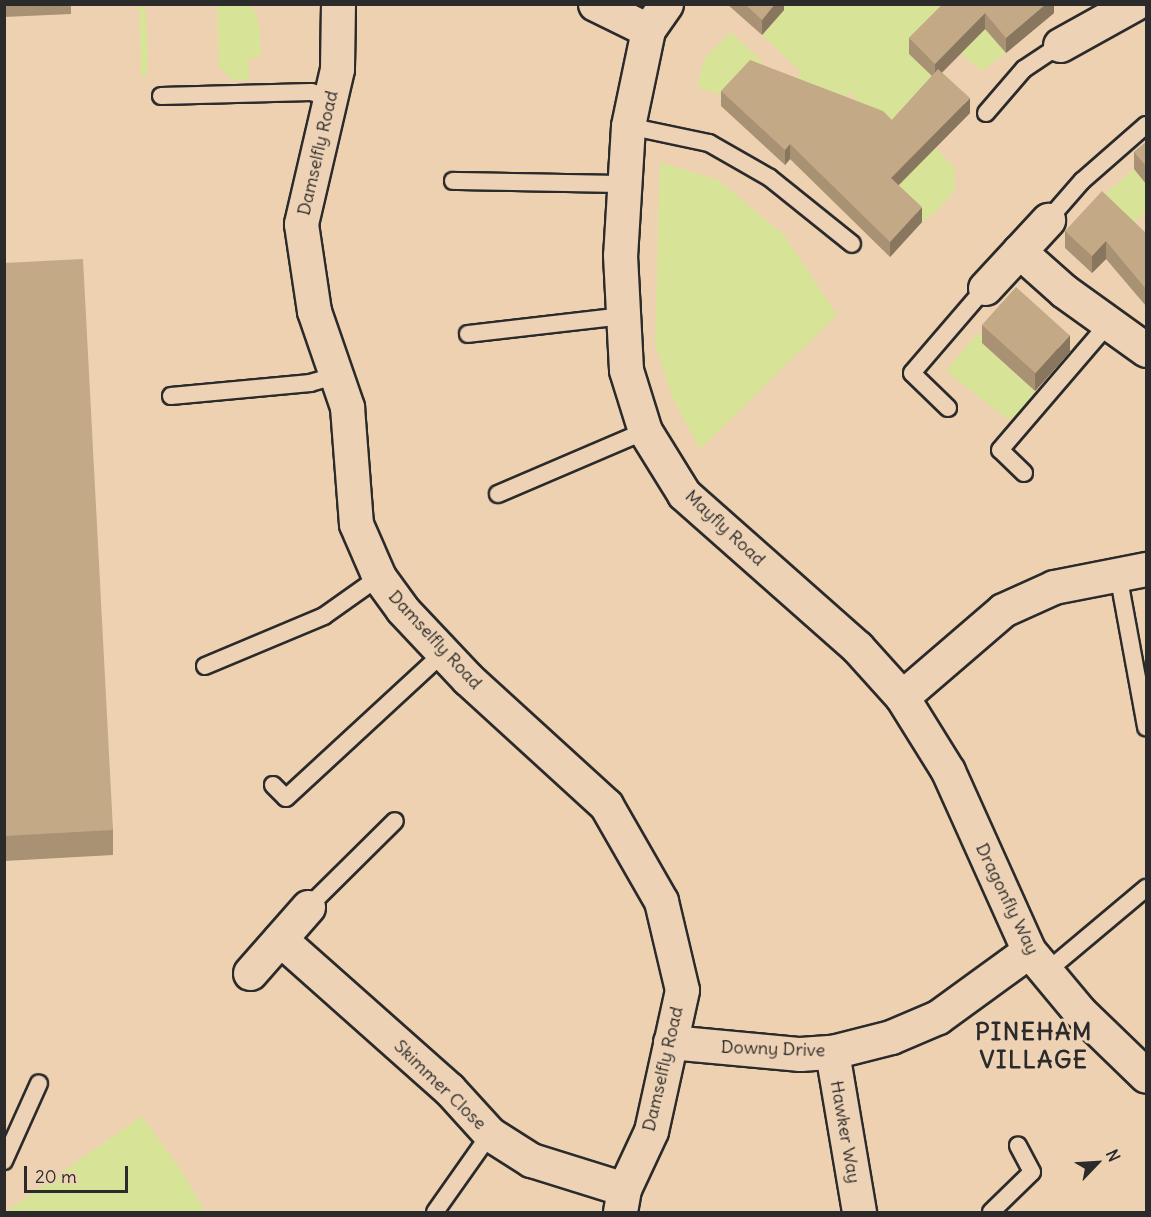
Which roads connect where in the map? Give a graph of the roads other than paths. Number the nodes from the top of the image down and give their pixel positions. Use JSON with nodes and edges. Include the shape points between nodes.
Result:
{"nodes":[{"id":1,"x":338,"y":4,"type":"edge"},
{"id":2,"x":595,"y":4,"type":"edge"},
{"id":3,"x":1134,"y":4,"type":"edge"},
{"id":4,"x":1096,"y":13,"type":"edge"},
{"id":5,"x":657,"y":17,"type":"edge"},
{"id":6,"x":1060,"y":45,"type":"joint"},
{"id":7,"x":161,"y":96,"type":"dead end"},
{"id":8,"x":332,"y":98,"type":"junction"},
{"id":9,"x":986,"y":113,"type":"dead end"},
{"id":10,"x":1146,"y":125,"type":"edge"},
{"id":11,"x":628,"y":126,"type":"junction"},
{"id":12,"x":453,"y":181,"type":"dead end"},
{"id":13,"x":625,"y":184,"type":"junction"},
{"id":14,"x":1047,"y":219,"type":"joint"},
{"id":15,"x":852,"y":244,"type":"dead end"},
{"id":16,"x":1019,"y":251,"type":"junction"},
{"id":17,"x":985,"y":288,"type":"joint"},
{"id":18,"x":624,"y":315,"type":"junction"},
{"id":19,"x":1107,"y":325,"type":"junction"},
{"id":20,"x":468,"y":334,"type":"dead end"},
{"id":21,"x":1146,"y":350,"type":"edge"},
{"id":22,"x":338,"y":375,"type":"junction"},
{"id":23,"x":171,"y":396,"type":"dead end"},
{"id":24,"x":948,"y":408,"type":"dead end"},
{"id":25,"x":645,"y":431,"type":"junction"},
{"id":26,"x":1024,"y":473,"type":"dead end"},
{"id":27,"x":498,"y":494,"type":"dead end"},
{"id":28,"x":1132,"y":571,"type":"edge"},
{"id":29,"x":379,"y":577,"type":"junction"},
{"id":30,"x":443,"y":653,"type":"junction"},
{"id":31,"x":205,"y":666,"type":"dead end"},
{"id":32,"x":902,"y":697,"type":"junction"},
{"id":33,"x":1146,"y":727,"type":"edge"},
{"id":34,"x":273,"y":785,"type":"dead end"},
{"id":35,"x":395,"y":821,"type":"dead end"},
{"id":36,"x":1146,"y":888,"type":"edge"},
{"id":37,"x":308,"y":907,"type":"joint"},
{"id":38,"x":280,"y":939,"type":"junction"},
{"id":39,"x":1037,"y":961,"type":"junction"},
{"id":40,"x":250,"y":974,"type":"dead end"},
{"id":41,"x":670,"y":1042,"type":"junction"},
{"id":42,"x":832,"y":1052,"type":"junction"},
{"id":43,"x":1146,"y":1076,"type":"edge"},
{"id":44,"x":39,"y":1083,"type":"dead end"},
{"id":45,"x":490,"y":1134,"type":"junction"},
{"id":46,"x":1018,"y":1146,"type":"dead end"},
{"id":47,"x":4,"y":1161,"type":"edge"},
{"id":48,"x":622,"y":1201,"type":"edge"},
{"id":49,"x":435,"y":1212,"type":"edge"},
{"id":50,"x":859,"y":1212,"type":"edge"},
{"id":51,"x":991,"y":1212,"type":"edge"}],
"edges":[{"from":1,"to":8,"type":"street","name":"Damselfly Road","via":[[337,69]]},
{"from":2,"to":5,"type":"street"},
{"from":3,"to":4,"type":"street"},
{"from":4,"to":6,"type":"street"},
{"from":5,"to":11,"type":"street","name":"Mayfly Road"},
{"from":6,"to":9,"type":"lane","via":[[1024,69]]},
{"from":7,"to":8,"type":"lane","via":[[310,92]]},
{"from":8,"to":22,"type":"street","name":"Damselfly Road","via":[[310,175],[302,224],[314,311]]},
{"from":10,"to":14,"type":"lane","via":[[1082,181]]},
{"from":11,"to":13,"type":"street","name":"Mayfly Road"},
{"from":11,"to":15,"type":"lane","via":[[709,143],[770,178]]},
{"from":12,"to":13,"type":"lane"},
{"from":13,"to":18,"type":"street","name":"Mayfly Road","via":[[620,255]]},
{"from":14,"to":16,"type":"street"},
{"from":16,"to":17,"type":"street"},
{"from":16,"to":19,"type":"street"},
{"from":17,"to":24,"type":"lane","via":[[912,373]]},
{"from":18,"to":20,"type":"lane"},
{"from":18,"to":25,"type":"street","name":"Mayfly Road","via":[[626,370]]},
{"from":19,"to":21,"type":"street"},
{"from":19,"to":26,"type":"lane","via":[[1000,450]]},
{"from":22,"to":23,"type":"lane","via":[[310,383]]},
{"from":22,"to":29,"type":"street","name":"Damselfly Road","via":[[347,407],[356,524]]},
{"from":25,"to":27,"type":"lane"},
{"from":25,"to":32,"type":"street","name":"Mayfly Road","via":[[684,494],[857,647]]},
{"from":28,"to":32,"type":"street","via":[[1054,587],[1003,610]]},
{"from":28,"to":33,"type":"lane"},
{"from":29,"to":30,"type":"street","name":"Damselfly Road","via":[[402,609]]},
{"from":29,"to":31,"type":"lane","via":[[324,616]]},
{"from":30,"to":34,"type":"lane","via":[[286,798]]},
{"from":30,"to":41,"type":"street","name":"Damselfly Road","via":[[606,806],[661,902],[682,990]]},
{"from":32,"to":39,"type":"street","name":"Dragonfly Way","via":[[948,771]]},
{"from":35,"to":37,"type":"lane"},
{"from":36,"to":39,"type":"lane"},
{"from":37,"to":38,"type":"street"},
{"from":38,"to":40,"type":"street"},
{"from":38,"to":45,"type":"street","name":"Skimmer Close","via":[[449,1089]]},
{"from":39,"to":42,"type":"street","name":"Downy Drive","via":[[938,1017],[891,1037]]},
{"from":39,"to":43,"type":"street","name":"Dragonfly Way","via":[[1079,1011]]},
{"from":41,"to":42,"type":"street","name":"Downy Drive","via":[[744,1052]]},
{"from":41,"to":48,"type":"street","name":"Damselfly Road","via":[[651,1131]]},
{"from":42,"to":50,"type":"street","name":"Hawker Way"},
{"from":44,"to":47,"type":"lane"},
{"from":45,"to":48,"type":"street","name":"Skimmer Close","via":[[531,1160]]},
{"from":45,"to":49,"type":"lane"},
{"from":46,"to":51,"type":"lane","via":[[1032,1172]]}]}
